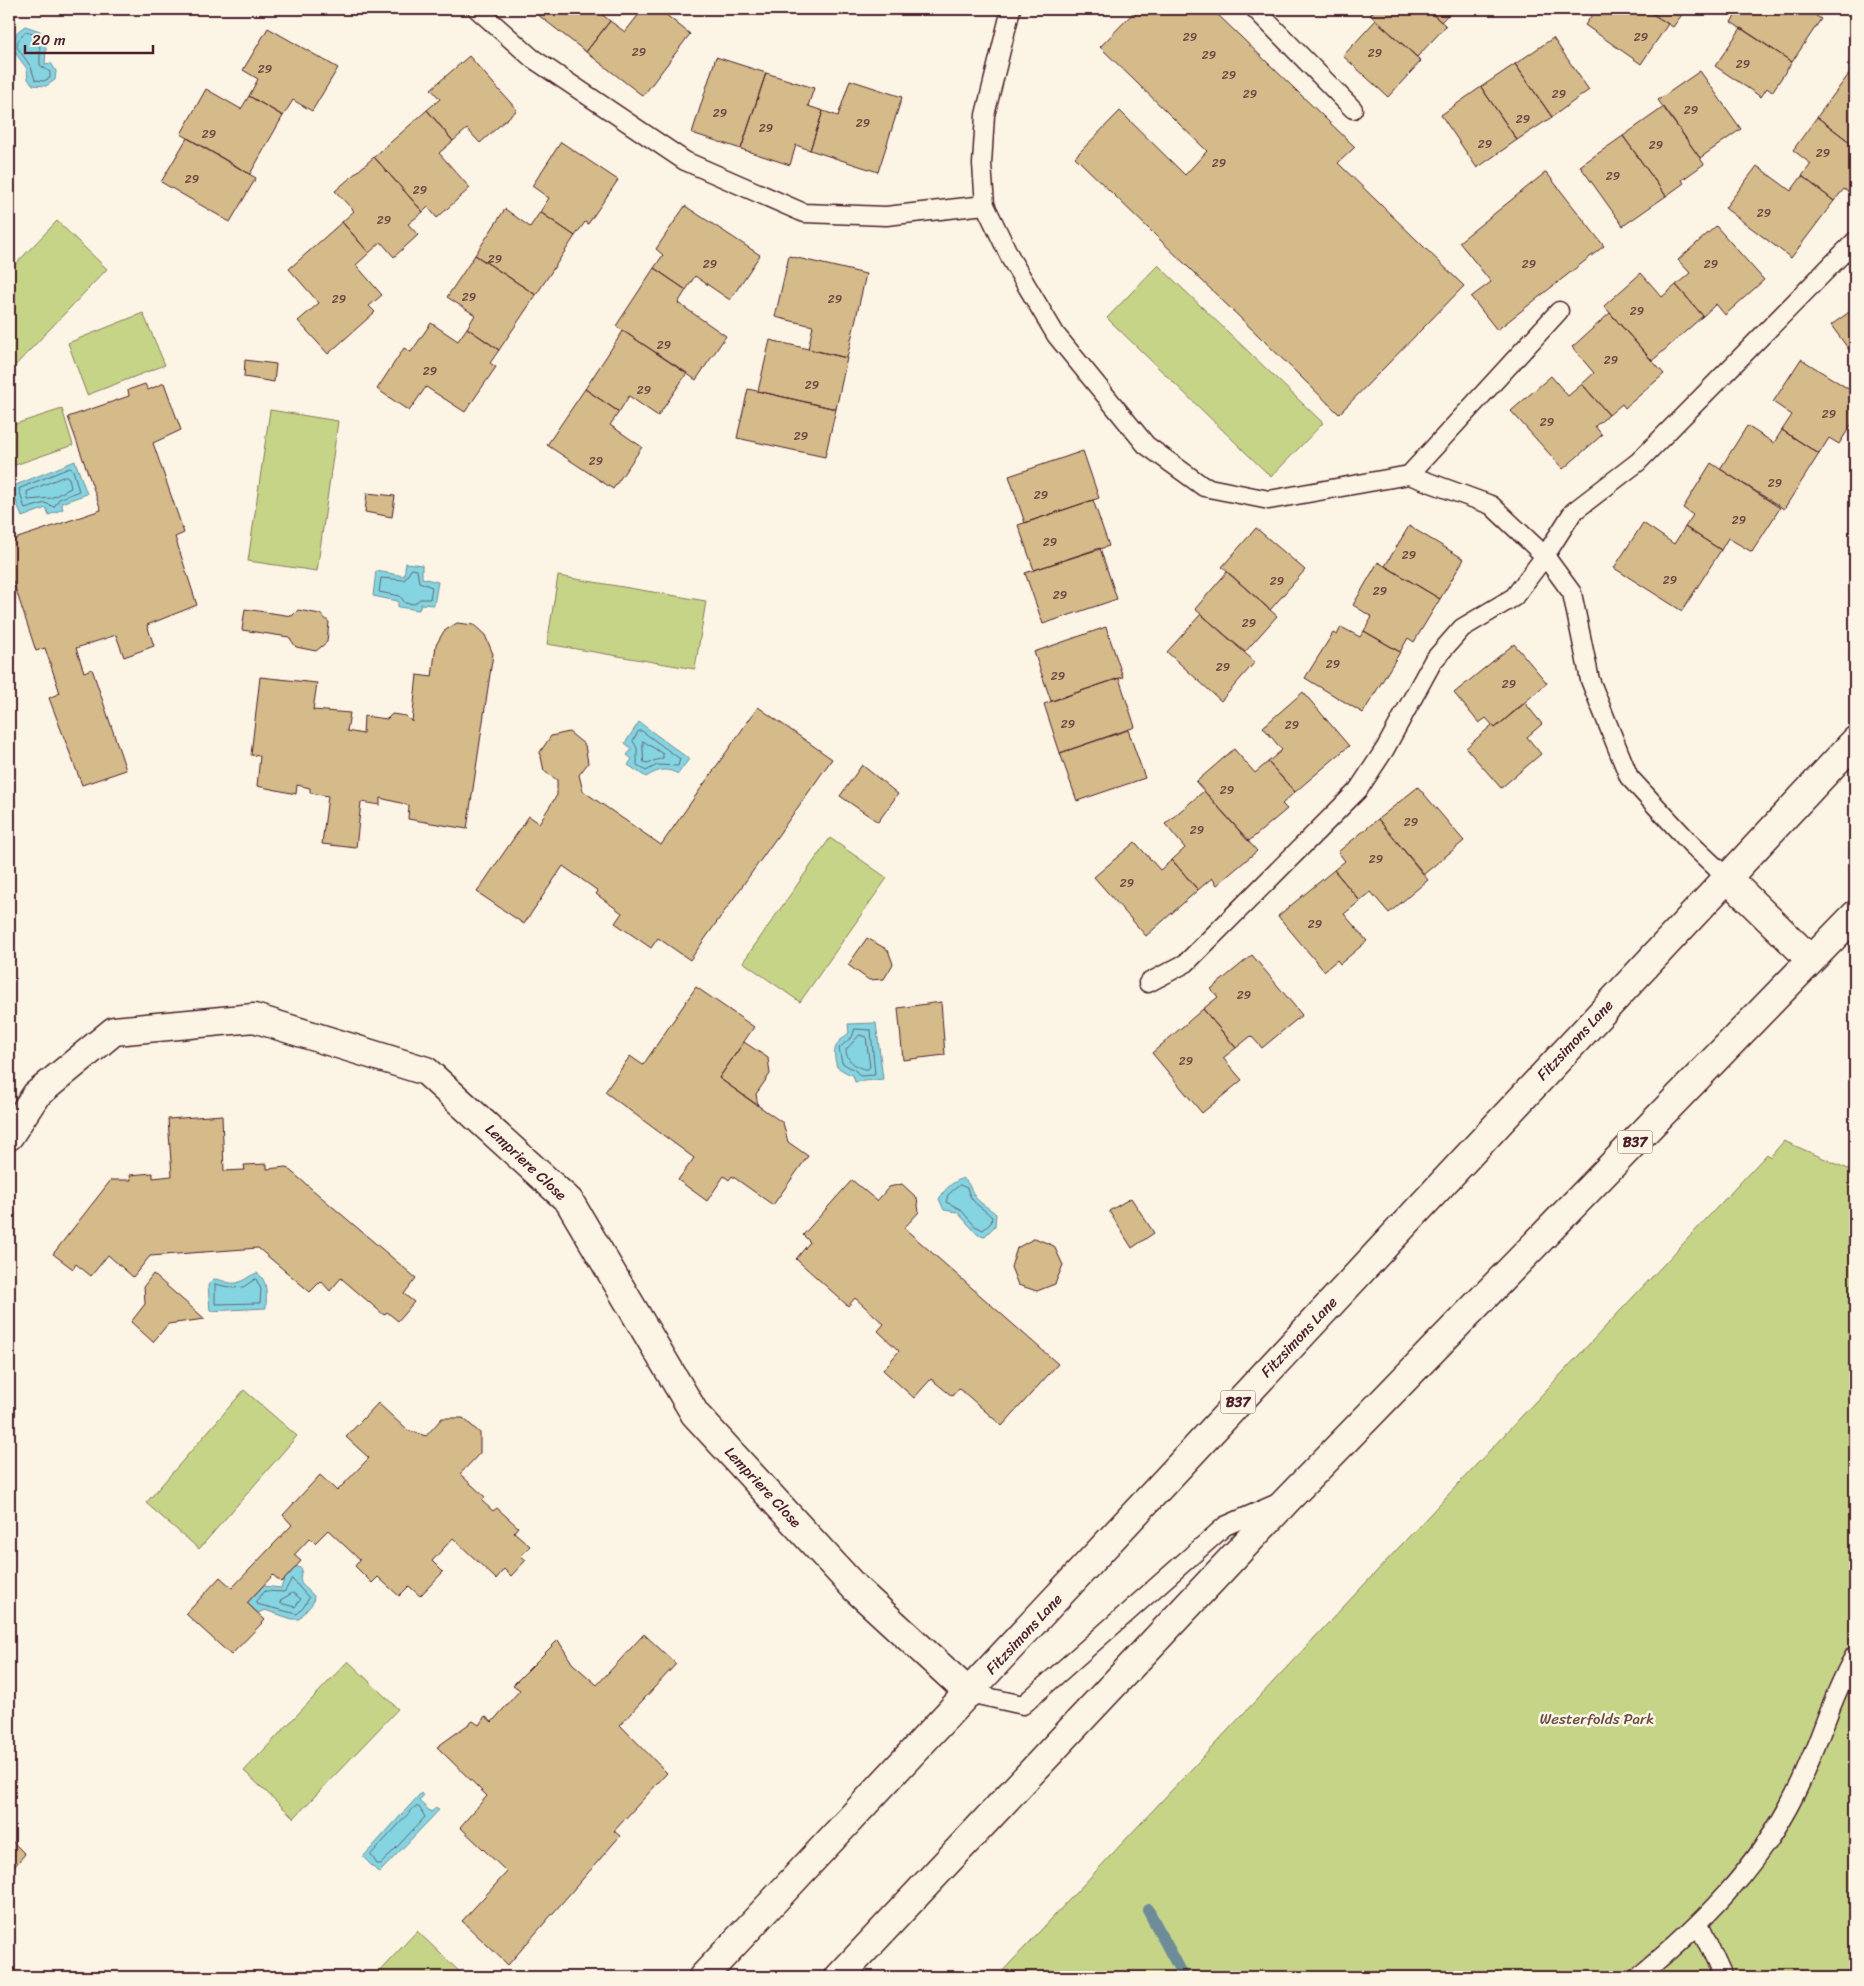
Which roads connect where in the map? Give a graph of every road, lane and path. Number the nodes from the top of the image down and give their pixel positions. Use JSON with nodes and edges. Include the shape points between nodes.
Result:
{"nodes":[{"id":1,"x":477,"y":9,"type":"edge"},
{"id":2,"x":1010,"y":9,"type":"edge"},
{"id":3,"x":1255,"y":9,"type":"edge"},
{"id":4,"x":1353,"y":109,"type":"dead end"},
{"id":5,"x":985,"y":205,"type":"junction"},
{"id":6,"x":1855,"y":242,"type":"edge"},
{"id":7,"x":1559,"y":311,"type":"dead end"},
{"id":8,"x":1409,"y":475,"type":"junction"},
{"id":9,"x":1545,"y":556,"type":"junction"},
{"id":10,"x":1855,"y":741,"type":"edge"},
{"id":11,"x":1726,"y":877,"type":"junction"},
{"id":12,"x":1855,"y":915,"type":"edge"},
{"id":13,"x":1811,"y":960,"type":"junction"},
{"id":14,"x":1148,"y":983,"type":"dead end"},
{"id":15,"x":9,"y":1136,"type":"edge"},
{"id":16,"x":1288,"y":1499,"type":"junction"},
{"id":17,"x":1855,"y":1655,"type":"edge"},
{"id":18,"x":969,"y":1693,"type":"junction"},
{"id":19,"x":1699,"y":1924,"type":"junction"},
{"id":20,"x":703,"y":1977,"type":"edge"},
{"id":21,"x":839,"y":1977,"type":"edge"},
{"id":22,"x":1638,"y":1977,"type":"edge"},
{"id":23,"x":1723,"y":1977,"type":"edge"}],
"edges":[{"from":1,"to":5,"type":"lane","via":[[532,58],[685,161],[804,213],[886,216]]},
{"from":2,"to":5,"type":"lane","via":[[985,115],[982,164]]},
{"from":3,"to":4,"type":"lane"},
{"from":5,"to":8,"type":"lane","via":[[1012,261],[1056,335],[1146,445],[1204,487],[1269,500]]},
{"from":6,"to":9,"type":"lane","via":[[1638,462],[1573,512]]},
{"from":7,"to":8,"type":"lane"},
{"from":8,"to":9,"type":"lane","via":[[1491,504]]},
{"from":9,"to":11,"type":"lane","via":[[1572,593],[1590,680],[1629,776]]},
{"from":9,"to":14,"type":"lane","via":[[1514,597],[1462,628],[1434,661],[1358,790],[1186,963]]},
{"from":10,"to":11,"type":"main road","name":"Fitzsimons Lane","number":"B37"},
{"from":11,"to":13,"type":"main road"},
{"from":11,"to":18,"type":"main road","name":"Fitzsimons Lane","number":"B37"},
{"from":12,"to":13,"type":"main road","number":"B37"},
{"from":13,"to":16,"type":"main road","number":"B37"},
{"from":15,"to":18,"type":"main road","name":"Lempriere Close","via":[[36,1095],[114,1031],[254,1018],[426,1071],[569,1201],[695,1414],[855,1588]]},
{"from":16,"to":18,"type":"lane","via":[[1225,1526],[1023,1705]]},
{"from":16,"to":21,"type":"main road","number":"B37"},
{"from":17,"to":19,"type":"lane","via":[[1833,1700],[1802,1779],[1774,1832]]},
{"from":18,"to":20,"type":"main road","name":"Fitzsimons Lane","number":"B37"},
{"from":19,"to":22,"type":"lane"},
{"from":19,"to":23,"type":"lane"}]}
